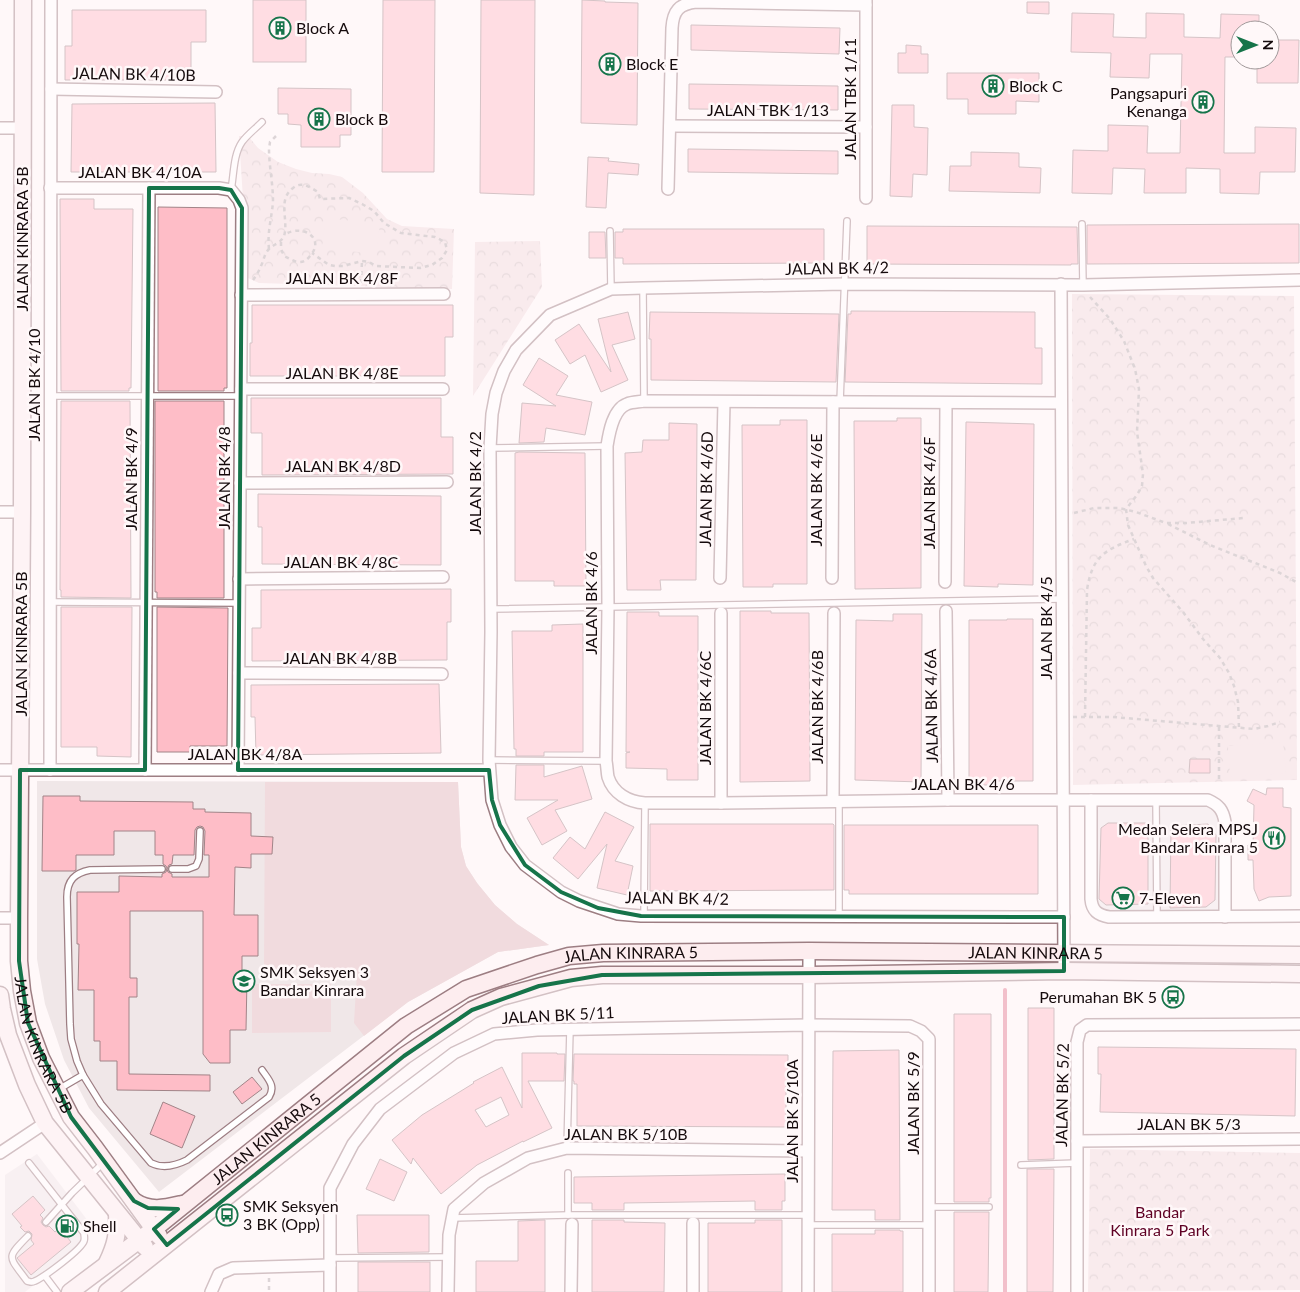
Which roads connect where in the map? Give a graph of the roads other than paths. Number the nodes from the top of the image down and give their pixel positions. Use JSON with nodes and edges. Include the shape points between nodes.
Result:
{"nodes":[{"id":1,"x":23,"y":0,"type":"edge"},
{"id":2,"x":51,"y":0,"type":"edge"},
{"id":3,"x":866,"y":2,"type":"edge"},
{"id":4,"x":51,"y":89,"type":"junction"},
{"id":5,"x":216,"y":92,"type":"dead end"},
{"id":6,"x":262,"y":122,"type":"dead end"},
{"id":7,"x":670,"y":126,"type":"junction"},
{"id":8,"x":866,"y":127,"type":"junction"},
{"id":9,"x":0,"y":128,"type":"edge"},
{"id":10,"x":22,"y":128,"type":"junction"},
{"id":11,"x":50,"y":188,"type":"junction"},
{"id":12,"x":149,"y":188,"type":"junction"},
{"id":13,"x":668,"y":189,"type":"dead end"},
{"id":14,"x":231,"y":190,"type":"junction"},
{"id":15,"x":866,"y":198,"type":"dead end"},
{"id":16,"x":847,"y":221,"type":"dead end"},
{"id":17,"x":1082,"y":224,"type":"dead end"},
{"id":18,"x":610,"y":231,"type":"dead end"},
{"id":19,"x":1300,"y":280,"type":"edge"},
{"id":20,"x":844,"y":284,"type":"junction"},
{"id":21,"x":1061,"y":284,"type":"junction"},
{"id":22,"x":1083,"y":285,"type":"junction"},
{"id":23,"x":643,"y":288,"type":"junction"},
{"id":24,"x":611,"y":290,"type":"junction"},
{"id":25,"x":241,"y":293,"type":"junction"},
{"id":26,"x":444,"y":294,"type":"dead end"},
{"id":27,"x":443,"y":389,"type":"dead end"},
{"id":28,"x":241,"y":392,"type":"junction"},
{"id":29,"x":50,"y":396,"type":"junction"},
{"id":30,"x":148,"y":396,"type":"junction"},
{"id":31,"x":644,"y":402,"type":"junction"},
{"id":32,"x":724,"y":402,"type":"junction"},
{"id":33,"x":836,"y":402,"type":"junction"},
{"id":34,"x":946,"y":403,"type":"junction"},
{"id":35,"x":1061,"y":403,"type":"junction"},
{"id":36,"x":607,"y":446,"type":"junction"},
{"id":37,"x":490,"y":448,"type":"junction"},
{"id":38,"x":447,"y":482,"type":"dead end"},
{"id":39,"x":240,"y":483,"type":"junction"},
{"id":40,"x":0,"y":512,"type":"edge"},
{"id":41,"x":22,"y":512,"type":"junction"},
{"id":42,"x":443,"y":577,"type":"dead end"},
{"id":43,"x":720,"y":578,"type":"dead end"},
{"id":44,"x":832,"y":578,"type":"dead end"},
{"id":45,"x":240,"y":579,"type":"junction"},
{"id":46,"x":945,"y":582,"type":"dead end"},
{"id":47,"x":1062,"y":599,"type":"junction"},
{"id":48,"x":50,"y":602,"type":"junction"},
{"id":49,"x":146,"y":602,"type":"junction"},
{"id":50,"x":239,"y":603,"type":"junction"},
{"id":51,"x":608,"y":607,"type":"junction"},
{"id":52,"x":491,"y":609,"type":"junction"},
{"id":53,"x":946,"y":611,"type":"dead end"},
{"id":54,"x":721,"y":612,"type":"dead end"},
{"id":55,"x":834,"y":613,"type":"dead end"},
{"id":56,"x":239,"y":673,"type":"junction"},
{"id":57,"x":442,"y":674,"type":"dead end"},
{"id":58,"x":606,"y":761,"type":"junction"},
{"id":59,"x":489,"y":765,"type":"junction"},
{"id":60,"x":0,"y":770,"type":"edge"},
{"id":61,"x":20,"y":770,"type":"junction"},
{"id":62,"x":50,"y":770,"type":"junction"},
{"id":63,"x":146,"y":770,"type":"junction"},
{"id":64,"x":238,"y":770,"type":"junction"},
{"id":65,"x":948,"y":800,"type":"junction"},
{"id":66,"x":1063,"y":800,"type":"junction"},
{"id":67,"x":1091,"y":800,"type":"junction"},
{"id":68,"x":1156,"y":800,"type":"junction"},
{"id":69,"x":836,"y":801,"type":"junction"},
{"id":70,"x":645,"y":803,"type":"junction"},
{"id":71,"x":721,"y":803,"type":"junction"},
{"id":72,"x":200,"y":831,"type":"dead end"},
{"id":73,"x":162,"y":869,"type":"dead end"},
{"id":74,"x":172,"y":869,"type":"dead end"},
{"id":75,"x":644,"y":916,"type":"junction"},
{"id":76,"x":839,"y":916,"type":"junction"},
{"id":77,"x":1300,"y":916,"type":"edge"},
{"id":78,"x":1064,"y":917,"type":"junction"},
{"id":79,"x":1157,"y":917,"type":"junction"},
{"id":80,"x":1225,"y":917,"type":"junction"},
{"id":81,"x":0,"y":918,"type":"edge"},
{"id":82,"x":19,"y":918,"type":"junction"},
{"id":83,"x":809,"y":950,"type":"junction"},
{"id":84,"x":1064,"y":952,"type":"junction"},
{"id":85,"x":1300,"y":955,"type":"edge"},
{"id":86,"x":1064,"y":971,"type":"junction"},
{"id":87,"x":1300,"y":974,"type":"edge"},
{"id":88,"x":810,"y":976,"type":"junction"},
{"id":89,"x":0,"y":995,"type":"edge"},
{"id":90,"x":1300,"y":1024,"type":"edge"},
{"id":91,"x":809,"y":1026,"type":"junction"},
{"id":92,"x":570,"y":1029,"type":"junction"},
{"id":93,"x":262,"y":1070,"type":"dead end"},
{"id":94,"x":82,"y":1075,"type":"junction"},
{"id":95,"x":57,"y":1090,"type":"junction"},
{"id":96,"x":45,"y":1123,"type":"junction"},
{"id":97,"x":1300,"y":1139,"type":"edge"},
{"id":98,"x":1077,"y":1140,"type":"junction"},
{"id":99,"x":568,"y":1148,"type":"junction"},
{"id":100,"x":808,"y":1151,"type":"junction"},
{"id":101,"x":0,"y":1153,"type":"edge"},
{"id":102,"x":105,"y":1161,"type":"junction"},
{"id":103,"x":29,"y":1163,"type":"dead end"},
{"id":104,"x":1077,"y":1163,"type":"junction"},
{"id":105,"x":1020,"y":1165,"type":"dead end"},
{"id":106,"x":568,"y":1173,"type":"dead end"},
{"id":107,"x":88,"y":1177,"type":"junction"},
{"id":108,"x":134,"y":1201,"type":"junction"},
{"id":109,"x":186,"y":1203,"type":"junction"},
{"id":110,"x":62,"y":1205,"type":"junction"},
{"id":111,"x":929,"y":1207,"type":"junction"},
{"id":112,"x":989,"y":1207,"type":"dead end"},
{"id":113,"x":117,"y":1213,"type":"junction"},
{"id":114,"x":452,"y":1218,"type":"junction"},
{"id":115,"x":570,"y":1220,"type":"junction"},
{"id":116,"x":808,"y":1220,"type":"junction"},
{"id":117,"x":46,"y":1222,"type":"dead end"},
{"id":118,"x":693,"y":1223,"type":"dead end"},
{"id":119,"x":929,"y":1225,"type":"junction"},
{"id":120,"x":154,"y":1228,"type":"junction"},
{"id":121,"x":28,"y":1236,"type":"dead end"},
{"id":122,"x":139,"y":1240,"type":"junction"},
{"id":123,"x":167,"y":1245,"type":"junction"},
{"id":124,"x":152,"y":1256,"type":"junction"},
{"id":125,"x":448,"y":1257,"type":"junction"},
{"id":126,"x":330,"y":1261,"type":"junction"},
{"id":127,"x":106,"y":1265,"type":"junction"},
{"id":128,"x":45,"y":1276,"type":"junction"},
{"id":129,"x":57,"y":1292,"type":"edge"},
{"id":130,"x":70,"y":1292,"type":"edge"},
{"id":131,"x":107,"y":1292,"type":"edge"},
{"id":132,"x":212,"y":1292,"type":"edge"},
{"id":133,"x":330,"y":1292,"type":"edge"},
{"id":134,"x":448,"y":1292,"type":"edge"},
{"id":135,"x":571,"y":1292,"type":"edge"},
{"id":136,"x":692,"y":1292,"type":"edge"},
{"id":137,"x":808,"y":1292,"type":"edge"},
{"id":138,"x":929,"y":1292,"type":"edge"},
{"id":139,"x":1077,"y":1292,"type":"edge"}],
"edges":[{"from":1,"to":10,"type":"main road","name":"JALAN KINRARA 5B"},
{"from":2,"to":4,"type":"street","name":"JALAN BK 4/10"},
{"from":3,"to":7,"type":"street","via":[[696,2],[680,7],[672,20]]},
{"from":3,"to":8,"type":"street","name":"JALAN TBK 1/11"},
{"from":4,"to":5,"type":"street","name":"JALAN BK 4/10B"},
{"from":4,"to":11,"type":"street","name":"JALAN BK 4/10"},
{"from":6,"to":14,"type":"lane","via":[[240,144]]},
{"from":7,"to":8,"type":"street","name":"JALAN TBK 1/13"},
{"from":7,"to":13,"type":"street"},
{"from":8,"to":15,"type":"street","name":"JALAN TBK 1/11"},
{"from":9,"to":10,"type":"street"},
{"from":10,"to":41,"type":"main road","name":"JALAN KINRARA 5B"},
{"from":11,"to":12,"type":"street","name":"JALAN BK 4/10A"},
{"from":11,"to":29,"type":"street","name":"JALAN BK 4/10"},
{"from":12,"to":14,"type":"street","name":"JALAN BK 4/10A"},
{"from":12,"to":30,"type":"street","name":"JALAN BK 4/9"},
{"from":14,"to":25,"type":"street","name":"JALAN BK 4/8","via":[[242,208]]},
{"from":16,"to":20,"type":"lane"},
{"from":17,"to":22,"type":"lane"},
{"from":18,"to":24,"type":"lane"},
{"from":19,"to":22,"type":"street","name":"JALAN BK 4/2"},
{"from":20,"to":21,"type":"street","name":"JALAN BK 4/2"},
{"from":20,"to":23,"type":"street","name":"JALAN BK 4/2"},
{"from":20,"to":33,"type":"lane"},
{"from":21,"to":22,"type":"street","name":"JALAN BK 4/2"},
{"from":21,"to":35,"type":"street","name":"JALAN BK 4/5"},
{"from":23,"to":24,"type":"street","name":"JALAN BK 4/2"},
{"from":23,"to":31,"type":"lane"},
{"from":24,"to":37,"type":"street","name":"JALAN BK 4/2","via":[[550,316],[516,350],[496,393]]},
{"from":25,"to":26,"type":"street","name":"JALAN BK 4/8F"},
{"from":25,"to":28,"type":"street","name":"JALAN BK 4/8"},
{"from":27,"to":28,"type":"street","name":"JALAN BK 4/8E"},
{"from":28,"to":30,"type":"lane"},
{"from":28,"to":39,"type":"street","name":"JALAN BK 4/8"},
{"from":29,"to":30,"type":"lane"},
{"from":29,"to":48,"type":"street","name":"JALAN BK 4/10"},
{"from":30,"to":49,"type":"street","name":"JALAN BK 4/9"},
{"from":31,"to":32,"type":"street","name":"JALAN BK 4/6"},
{"from":31,"to":36,"type":"street","name":"JALAN BK 4/6","via":[[626,404],[615,415]]},
{"from":32,"to":33,"type":"street","name":"JALAN BK 4/6"},
{"from":32,"to":43,"type":"street","name":"JALAN BK 4/6D"},
{"from":33,"to":34,"type":"street","name":"JALAN BK 4/6"},
{"from":33,"to":44,"type":"street","name":"JALAN BK 4/6E"},
{"from":34,"to":35,"type":"street","name":"JALAN BK 4/6"},
{"from":34,"to":46,"type":"street","name":"JALAN BK 4/6F"},
{"from":35,"to":47,"type":"street","name":"JALAN BK 4/5"},
{"from":36,"to":37,"type":"lane"},
{"from":36,"to":51,"type":"street","name":"JALAN BK 4/6"},
{"from":37,"to":52,"type":"street","name":"JALAN BK 4/2"},
{"from":38,"to":39,"type":"street","name":"JALAN BK 4/8D"},
{"from":39,"to":45,"type":"street","name":"JALAN BK 4/8"},
{"from":40,"to":41,"type":"street"},
{"from":41,"to":61,"type":"main road","name":"JALAN KINRARA 5B"},
{"from":42,"to":45,"type":"street","name":"JALAN BK 4/8C"},
{"from":45,"to":50,"type":"street","name":"JALAN BK 4/8"},
{"from":47,"to":51,"type":"lane"},
{"from":47,"to":66,"type":"street","name":"JALAN BK 4/5"},
{"from":48,"to":49,"type":"lane"},
{"from":48,"to":62,"type":"street","name":"JALAN BK 4/10"},
{"from":49,"to":50,"type":"lane"},
{"from":49,"to":63,"type":"street","name":"JALAN BK 4/9"},
{"from":50,"to":56,"type":"street","name":"JALAN BK 4/8"},
{"from":51,"to":52,"type":"lane"},
{"from":51,"to":58,"type":"street","name":"JALAN BK 4/6"},
{"from":52,"to":59,"type":"street","name":"JALAN BK 4/2"},
{"from":53,"to":65,"type":"street","name":"JALAN BK 4/6A"},
{"from":54,"to":71,"type":"street","name":"JALAN BK 4/6C"},
{"from":55,"to":69,"type":"street","name":"JALAN BK 4/6B"},
{"from":56,"to":57,"type":"street","name":"JALAN BK 4/8B"},
{"from":56,"to":64,"type":"street","name":"JALAN BK 4/8"},
{"from":58,"to":59,"type":"lane"},
{"from":58,"to":70,"type":"street","name":"JALAN BK 4/6","via":[[608,778],[616,791],[627,800]]},
{"from":59,"to":64,"type":"street","name":"JALAN BK 4/8A"},
{"from":59,"to":75,"type":"street","name":"JALAN BK 4/2","via":[[492,800],[500,825],[525,865],[579,901],[618,914]]},
{"from":60,"to":61,"type":"street","name":"JALAN BK 4/8A"},
{"from":61,"to":62,"type":"street","name":"JALAN BK 4/8A"},
{"from":61,"to":82,"type":"main road","name":"JALAN KINRARA 5B"},
{"from":62,"to":63,"type":"street","name":"JALAN BK 4/8A"},
{"from":63,"to":64,"type":"street","name":"JALAN BK 4/8A"},
{"from":65,"to":66,"type":"street","name":"JALAN BK 4/6"},
{"from":65,"to":69,"type":"street","name":"JALAN BK 4/6"},
{"from":66,"to":67,"type":"street","name":"JALAN BK 4/6"},
{"from":66,"to":78,"type":"street","name":"JALAN BK 4/5"},
{"from":67,"to":68,"type":"street","name":"JALAN BK 4/6"},
{"from":67,"to":79,"type":"street","via":[[1091,899],[1095,912],[1109,917]]},
{"from":68,"to":79,"type":"lane"},
{"from":68,"to":80,"type":"street","name":"JALAN BK 4/6","via":[[1208,800],[1221,808],[1225,822]]},
{"from":69,"to":71,"type":"street","name":"JALAN BK 4/6"},
{"from":69,"to":76,"type":"lane"},
{"from":70,"to":71,"type":"street","name":"JALAN BK 4/6"},
{"from":70,"to":75,"type":"lane"},
{"from":72,"to":74,"type":"lane","via":[[196,866]]},
{"from":73,"to":94,"type":"lane","via":[[90,870],[69,882],[71,1039]]},
{"from":75,"to":76,"type":"street","name":"JALAN BK 4/2"},
{"from":76,"to":78,"type":"street","name":"JALAN BK 4/2"},
{"from":77,"to":80,"type":"street"},
{"from":78,"to":84,"type":"street","name":"JALAN BK 4/5"},
{"from":79,"to":80,"type":"street"},
{"from":81,"to":82,"type":"street"},
{"from":82,"to":95,"type":"main road","name":"JALAN KINRARA 5B","via":[[22,992],[28,1023]]},
{"from":83,"to":84,"type":"main road","name":"JALAN KINRARA 5"},
{"from":83,"to":88,"type":"street","name":"JALAN BK 5/10A"},
{"from":83,"to":109,"type":"main road","name":"JALAN KINRARA 5","via":[[569,956],[466,989],[406,1026]]},
{"from":84,"to":85,"type":"main road","name":"JALAN KINRARA 5"},
{"from":84,"to":86,"type":"street","name":"JALAN BK 4/5"},
{"from":86,"to":87,"type":"main road","name":"JALAN KINRARA 5"},
{"from":86,"to":88,"type":"main road","name":"JALAN KINRARA 5"},
{"from":88,"to":91,"type":"street","name":"JALAN BK 5/10A"},
{"from":88,"to":123,"type":"main road","name":"JALAN KINRARA 5","via":[[602,975],[571,978],[494,1000],[472,1010],[404,1056]]},
{"from":89,"to":96,"type":"main road","name":"JALAN KINRARA 5B","via":[[8,1035]]},
{"from":90,"to":98,"type":"street","name":"JALAN BK 5/2","via":[[1087,1025],[1080,1030],[1077,1042]]},
{"from":91,"to":92,"type":"street","name":"JALAN BK 5/11"},
{"from":91,"to":100,"type":"street","name":"JALAN BK 5/10A"},
{"from":91,"to":111,"type":"street","name":"JALAN BK 5/9","via":[[910,1026],[929,1039]]},
{"from":92,"to":99,"type":"lane"},
{"from":92,"to":126,"type":"street","name":"JALAN BK 5/11","via":[[494,1034],[454,1053],[380,1109],[353,1144],[330,1188]]},
{"from":93,"to":94,"type":"lane","via":[[273,1087],[269,1097],[187,1160],[170,1166],[151,1163],[101,1104]]},
{"from":94,"to":95,"type":"lane"},
{"from":95,"to":102,"type":"main road","name":"JALAN KINRARA 5B","via":[[71,1117]]},
{"from":96,"to":101,"type":"street"},
{"from":96,"to":107,"type":"main road","name":"JALAN KINRARA 5B"},
{"from":97,"to":98,"type":"street","name":"JALAN BK 5/3"},
{"from":98,"to":104,"type":"street","name":"JALAN BK 5/2"},
{"from":99,"to":100,"type":"street","name":"JALAN BK 5/10B"},
{"from":99,"to":114,"type":"street","name":"JALAN BK 5/10B","via":[[528,1158],[484,1183],[454,1209]]},
{"from":100,"to":116,"type":"street","name":"JALAN BK 5/10A"},
{"from":102,"to":107,"type":"lane"},
{"from":102,"to":108,"type":"main road","name":"JALAN KINRARA 5B"},
{"from":103,"to":110,"type":"lane"},
{"from":104,"to":105,"type":"lane"},
{"from":104,"to":139,"type":"street","name":"JALAN BK 5/2"},
{"from":106,"to":115,"type":"lane"},
{"from":107,"to":110,"type":"lane"},
{"from":107,"to":113,"type":"main road","name":"JALAN KINRARA 5B"},
{"from":108,"to":109,"type":"main road","via":[[148,1208]]},
{"from":108,"to":120,"type":"main road","name":"JALAN KINRARA 5B"},
{"from":109,"to":120,"type":"main road","name":"JALAN KINRARA 5"},
{"from":110,"to":117,"type":"lane"},
{"from":110,"to":128,"type":"lane","via":[[84,1233],[84,1241]]},
{"from":111,"to":112,"type":"lane"},
{"from":111,"to":119,"type":"street","name":"JALAN BK 5/9"},
{"from":113,"to":122,"type":"main road","name":"JALAN KINRARA 5B"},
{"from":113,"to":127,"type":"main road","via":[[116,1240]]},
{"from":114,"to":115,"type":"lane"},
{"from":114,"to":125,"type":"street","name":"JALAN BK 5/10B"},
{"from":115,"to":116,"type":"lane"},
{"from":115,"to":135,"type":"street"},
{"from":116,"to":119,"type":"lane"},
{"from":116,"to":137,"type":"street","name":"JALAN BK 5/10A"},
{"from":118,"to":136,"type":"street"},
{"from":119,"to":138,"type":"street","name":"JALAN BK 5/9"},
{"from":120,"to":122,"type":"main road","name":"JALAN KINRARA 5"},
{"from":120,"to":123,"type":"main road","name":"JALAN KINRARA 5B"},
{"from":121,"to":128,"type":"lane","via":[[12,1252],[12,1261],[27,1281],[33,1282]]},
{"from":122,"to":124,"type":"main road","name":"JALAN KINRARA 5B"},
{"from":122,"to":127,"type":"main road","name":"JALAN KINRARA 5"},
{"from":123,"to":124,"type":"main road","name":"JALAN KINRARA 5"},
{"from":124,"to":131,"type":"main road","name":"JALAN KINRARA 5"},
{"from":125,"to":126,"type":"lane"},
{"from":125,"to":134,"type":"street","name":"JALAN BK 5/10B"},
{"from":126,"to":132,"type":"street","via":[[233,1268],[219,1274]]},
{"from":126,"to":133,"type":"street","name":"JALAN BK 5/11"},
{"from":127,"to":130,"type":"main road","name":"JALAN KINRARA 5"},
{"from":128,"to":129,"type":"lane"}]}
